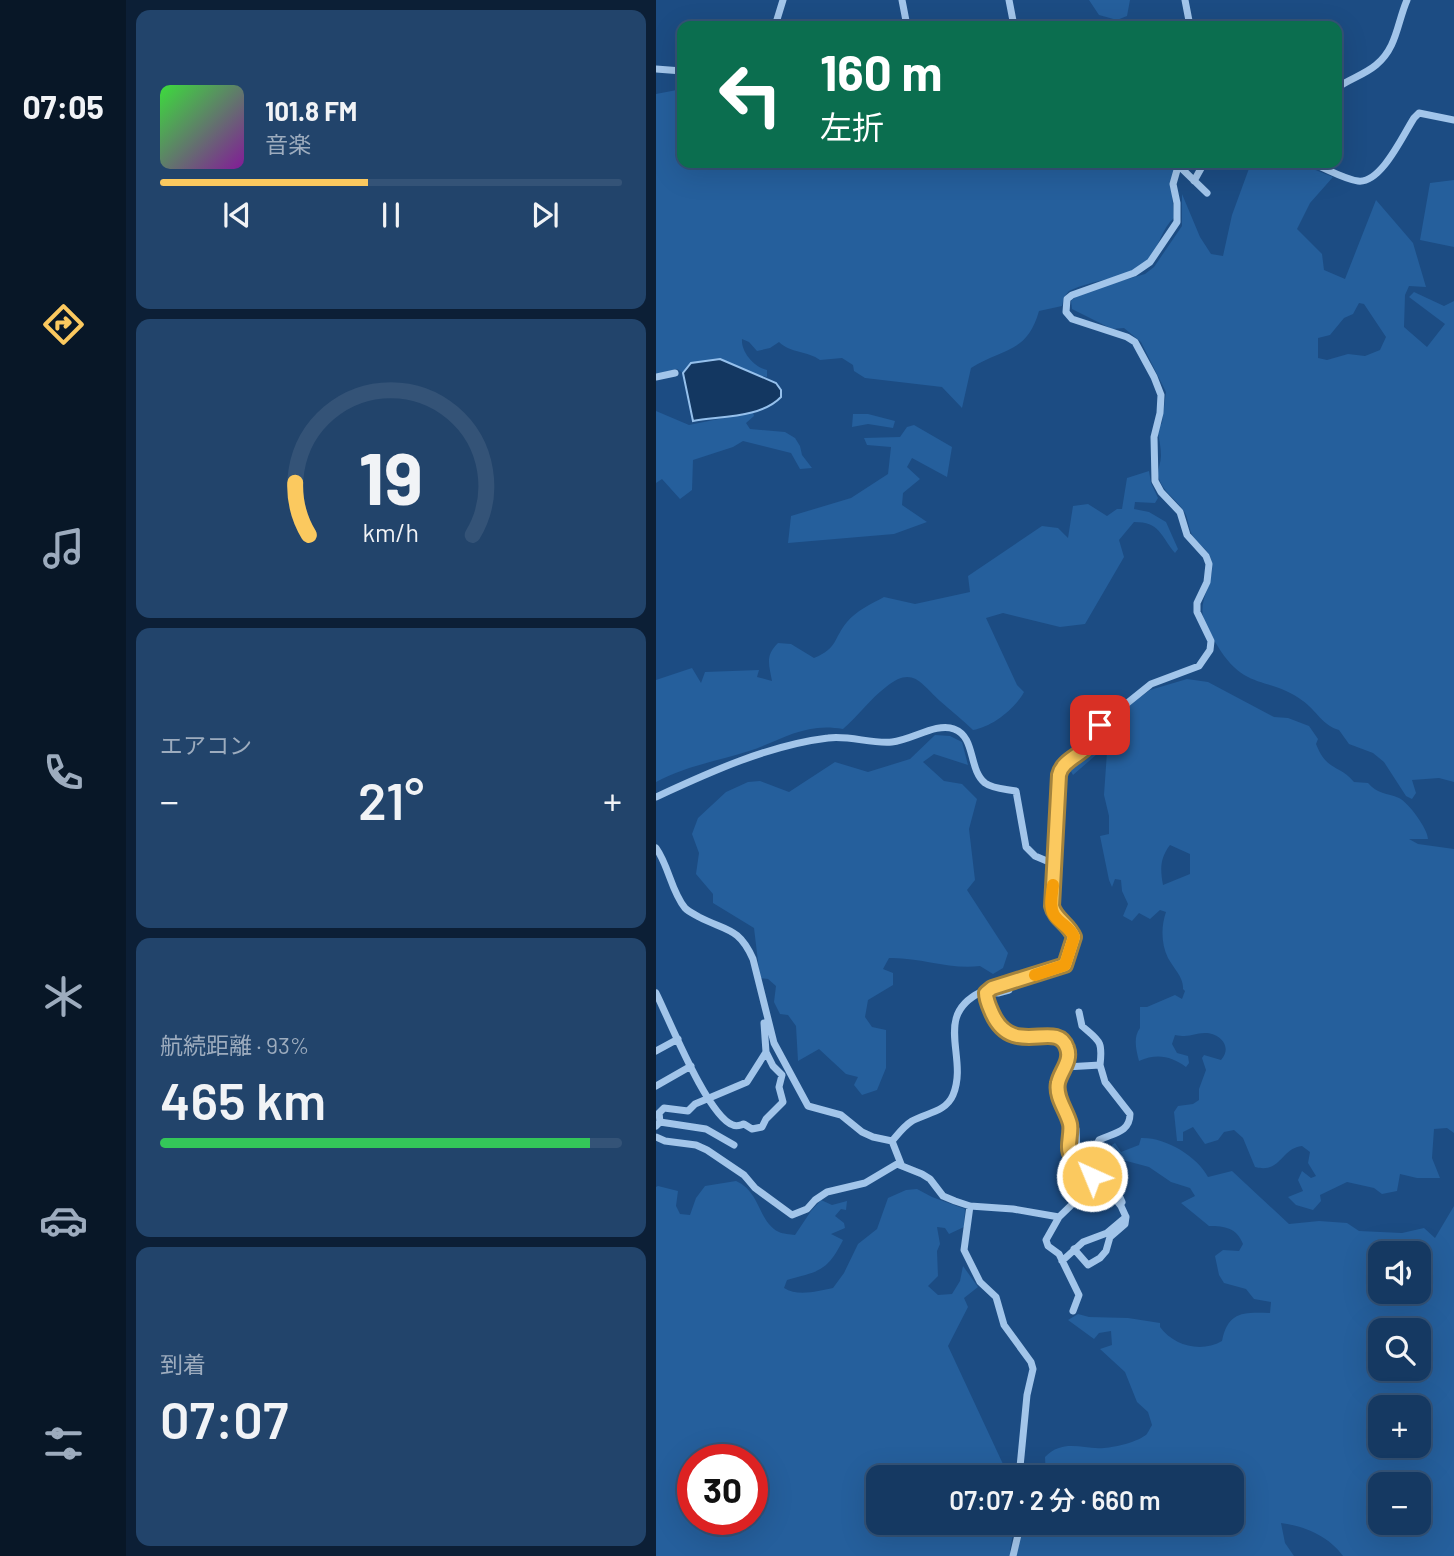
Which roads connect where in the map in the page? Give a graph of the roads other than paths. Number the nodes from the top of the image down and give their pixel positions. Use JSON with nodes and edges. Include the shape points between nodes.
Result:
{"nodes":[{"id":1,"x":783,"y":0,"type":"edge"},
{"id":2,"x":902,"y":0,"type":"edge"},
{"id":3,"x":1009,"y":0,"type":"edge"},
{"id":4,"x":1184,"y":0,"type":"edge"},
{"id":5,"x":1407,"y":0,"type":"edge"},
{"id":6,"x":777,"y":21,"type":"edge"},
{"id":7,"x":906,"y":21,"type":"edge"},
{"id":8,"x":1013,"y":21,"type":"edge"},
{"id":9,"x":1189,"y":21,"type":"edge"},
{"id":10,"x":656,"y":69,"type":"edge"},
{"id":11,"x":677,"y":71,"type":"edge"},
{"id":12,"x":1342,"y":85,"type":"edge"},
{"id":13,"x":1454,"y":120,"type":"edge"},
{"id":14,"x":1178,"y":168,"type":"edge"},
{"id":15,"x":1183,"y":168,"type":"edge"},
{"id":16,"x":1201,"y":168,"type":"edge"},
{"id":17,"x":1323,"y":168,"type":"edge"},
{"id":18,"x":1194,"y":181,"type":"junction"},
{"id":19,"x":1207,"y":193,"type":"dead end"},
{"id":20,"x":675,"y":373,"type":"dead end"},
{"id":21,"x":656,"y":377,"type":"edge"},
{"id":22,"x":656,"y":797,"type":"edge"},
{"id":23,"x":656,"y":848,"type":"edge"},
{"id":24,"x":1054,"y":864,"type":"junction"},
{"id":25,"x":1009,"y":990,"type":"dead end"},
{"id":26,"x":656,"y":993,"type":"edge"},
{"id":27,"x":986,"y":993,"type":"junction"},
{"id":28,"x":660,"y":1011,"type":"edge"},
{"id":29,"x":1079,"y":1012,"type":"dead end"},
{"id":30,"x":767,"y":1021,"type":"junction"},
{"id":31,"x":678,"y":1040,"type":"junction"},
{"id":32,"x":656,"y":1051,"type":"edge"},
{"id":33,"x":766,"y":1052,"type":"junction"},
{"id":34,"x":1100,"y":1065,"type":"junction"},
{"id":35,"x":691,"y":1066,"type":"junction"},
{"id":36,"x":1066,"y":1067,"type":"junction"},
{"id":37,"x":656,"y":1086,"type":"edge"},
{"id":38,"x":708,"y":1100,"type":"junction"},
{"id":39,"x":658,"y":1124,"type":"edge"},
{"id":40,"x":1070,"y":1124,"type":"junction"},
{"id":41,"x":656,"y":1137,"type":"edge"},
{"id":42,"x":892,"y":1140,"type":"junction"},
{"id":43,"x":734,"y":1145,"type":"dead end"},
{"id":44,"x":1094,"y":1153,"type":"junction"},
{"id":45,"x":901,"y":1164,"type":"junction"},
{"id":46,"x":1092,"y":1176,"type":"junction"},
{"id":47,"x":970,"y":1206,"type":"junction"},
{"id":48,"x":1121,"y":1206,"type":"junction"},
{"id":49,"x":1059,"y":1217,"type":"junction"},
{"id":50,"x":1126,"y":1217,"type":"junction"},
{"id":51,"x":1074,"y":1248,"type":"junction"},
{"id":52,"x":1062,"y":1261,"type":"junction"},
{"id":53,"x":1073,"y":1311,"type":"dead end"},
{"id":54,"x":1020,"y":1465,"type":"edge"},
{"id":55,"x":1018,"y":1535,"type":"edge"},
{"id":56,"x":1013,"y":1556,"type":"edge"}],
"edges":[{"from":1,"to":6,"type":"street"},
{"from":2,"to":7,"type":"street"},
{"from":3,"to":8,"type":"street"},
{"from":4,"to":9,"type":"street"},
{"from":5,"to":12,"type":"street","via":[[1392,47],[1375,66]]},
{"from":10,"to":11,"type":"street"},
{"from":13,"to":17,"type":"street","via":[[1419,113],[1383,166],[1364,181]]},
{"from":14,"to":24,"type":"street","via":[[1173,184],[1177,222],[1150,262],[1134,273],[1072,295],[1066,312],[1072,319],[1135,342],[1154,377],[1161,395],[1154,437],[1155,481],[1180,512],[1187,535],[1209,564],[1197,612],[1211,641],[1210,650],[1199,666],[1151,684],[1100,725],[1086,748],[1061,769]]},
{"from":15,"to":18,"type":"street"},
{"from":16,"to":18,"type":"street"},
{"from":18,"to":19,"type":"street"},
{"from":20,"to":21,"type":"street"},
{"from":22,"to":24,"type":"street","via":[[717,770],[804,742],[841,737],[889,742],[944,726],[964,736],[984,782],[1016,791],[1026,847]]},
{"from":23,"to":30,"type":"street","via":[[688,911],[727,927],[744,940]]},
{"from":24,"to":27,"type":"street","via":[[1054,914],[1074,937],[1065,965]]},
{"from":25,"to":27,"type":"street"},
{"from":26,"to":28,"type":"street"},
{"from":27,"to":36,"type":"street","via":[[1006,1032],[1062,1041],[1068,1049]]},
{"from":27,"to":42,"type":"street","via":[[975,995],[955,1016],[956,1086],[949,1103],[913,1121]]},
{"from":28,"to":31,"type":"street"},
{"from":29,"to":34,"type":"street","via":[[1082,1026],[1098,1037]]},
{"from":30,"to":33,"type":"street"},
{"from":30,"to":42,"type":"street","via":[[777,1051],[808,1106],[841,1115],[873,1137]]},
{"from":31,"to":32,"type":"street"},
{"from":31,"to":35,"type":"street"},
{"from":33,"to":38,"type":"street","via":[[747,1082]]},
{"from":33,"to":38,"type":"street","via":[[782,1075],[783,1102],[762,1128],[731,1125]]},
{"from":34,"to":36,"type":"street"},
{"from":34,"to":44,"type":"street","via":[[1105,1082],[1130,1119],[1125,1130],[1099,1140]]},
{"from":35,"to":37,"type":"street"},
{"from":35,"to":38,"type":"street"},
{"from":36,"to":40,"type":"street","via":[[1058,1087]]},
{"from":38,"to":39,"type":"street","via":[[688,1111],[664,1108]]},
{"from":39,"to":43,"type":"street","via":[[706,1129]]},
{"from":40,"to":44,"type":"street","via":[[1076,1129],[1077,1153],[1089,1158]]},
{"from":40,"to":46,"type":"street","via":[[1070,1154],[1090,1166]]},
{"from":41,"to":45,"type":"street","via":[[707,1150],[792,1215],[827,1192],[865,1183]]},
{"from":42,"to":45,"type":"street"},
{"from":44,"to":48,"type":"street","via":[[1104,1161]]},
{"from":45,"to":47,"type":"street","via":[[930,1179],[943,1196]]},
{"from":46,"to":48,"type":"street","via":[[1096,1175]]},
{"from":46,"to":49,"type":"street","via":[[1090,1188]]},
{"from":47,"to":49,"type":"street"},
{"from":47,"to":54,"type":"street","via":[[964,1251],[980,1282],[996,1297],[1004,1325],[1032,1362]]},
{"from":48,"to":50,"type":"street"},
{"from":49,"to":52,"type":"street","via":[[1046,1240]]},
{"from":50,"to":51,"type":"street","via":[[1107,1233]]},
{"from":50,"to":51,"type":"street","via":[[1100,1258],[1088,1265]]},
{"from":51,"to":52,"type":"street"},
{"from":52,"to":53,"type":"street","via":[[1079,1295]]},
{"from":55,"to":56,"type":"street"}]}
